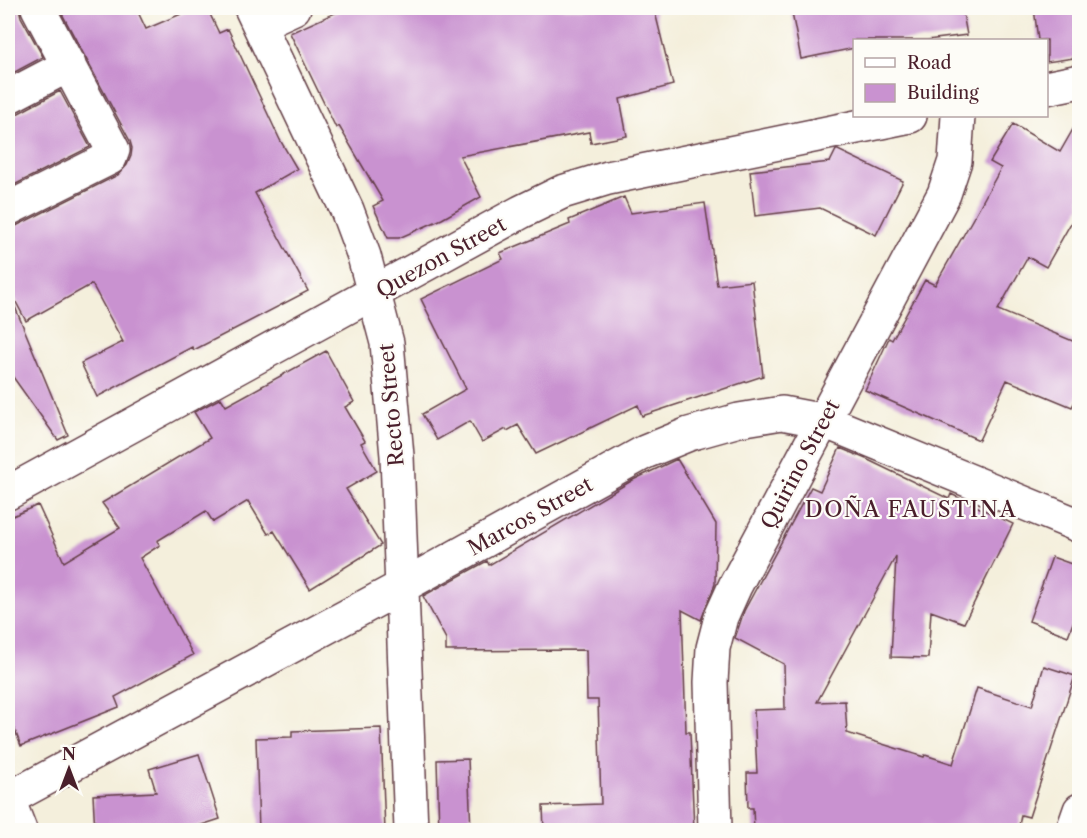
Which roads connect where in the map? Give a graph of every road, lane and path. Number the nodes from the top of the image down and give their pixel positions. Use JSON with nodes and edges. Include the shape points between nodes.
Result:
{"nodes":[{"id":1,"x":38,"y":8,"type":"edge"},
{"id":2,"x":294,"y":8,"type":"edge"},
{"id":3,"x":255,"y":16,"type":"edge"},
{"id":4,"x":69,"y":65,"type":"junction"},
{"id":5,"x":1080,"y":81,"type":"edge"},
{"id":6,"x":1048,"y":88,"type":"edge"},
{"id":7,"x":8,"y":97,"type":"edge"},
{"id":8,"x":905,"y":117,"type":"edge"},
{"id":9,"x":958,"y":117,"type":"edge"},
{"id":10,"x":8,"y":209,"type":"edge"},
{"id":11,"x":375,"y":294,"type":"junction"},
{"id":12,"x":824,"y":421,"type":"junction"},
{"id":13,"x":8,"y":493,"type":"edge"},
{"id":14,"x":1080,"y":526,"type":"edge"},
{"id":15,"x":401,"y":587,"type":"junction"},
{"id":16,"x":8,"y":799,"type":"edge"},
{"id":17,"x":1080,"y":810,"type":"edge"},
{"id":18,"x":20,"y":831,"type":"edge"},
{"id":19,"x":411,"y":831,"type":"edge"},
{"id":20,"x":715,"y":831,"type":"edge"},
{"id":21,"x":1073,"y":831,"type":"edge"}],
"edges":[{"from":1,"to":4,"type":"street"},
{"from":2,"to":3,"type":"street"},
{"from":3,"to":11,"type":"street","name":"Recto Street","via":[[347,210]]},
{"from":4,"to":7,"type":"street"},
{"from":4,"to":10,"type":"street","via":[[112,154]]},
{"from":5,"to":6,"type":"street"},
{"from":8,"to":11,"type":"street","name":"Quezon Street","via":[[608,178],[562,192]]},
{"from":9,"to":12,"type":"street","name":"Quirino Street","via":[[955,161],[945,194]]},
{"from":11,"to":13,"type":"street","name":"Quezon Street"},
{"from":11,"to":15,"type":"street","name":"Recto Street","via":[[387,343],[392,390]]},
{"from":12,"to":14,"type":"street","name":"Marcos Street"},
{"from":12,"to":15,"type":"street","name":"Marcos Street","via":[[782,413],[689,434],[645,452]]},
{"from":12,"to":20,"type":"street","name":"Quirino Street","via":[[721,617],[713,648],[711,682]]},
{"from":15,"to":16,"type":"street","name":"Marcos Street"},
{"from":15,"to":19,"type":"street","name":"Recto Street"},
{"from":16,"to":18,"type":"street"},
{"from":17,"to":21,"type":"street"}]}
